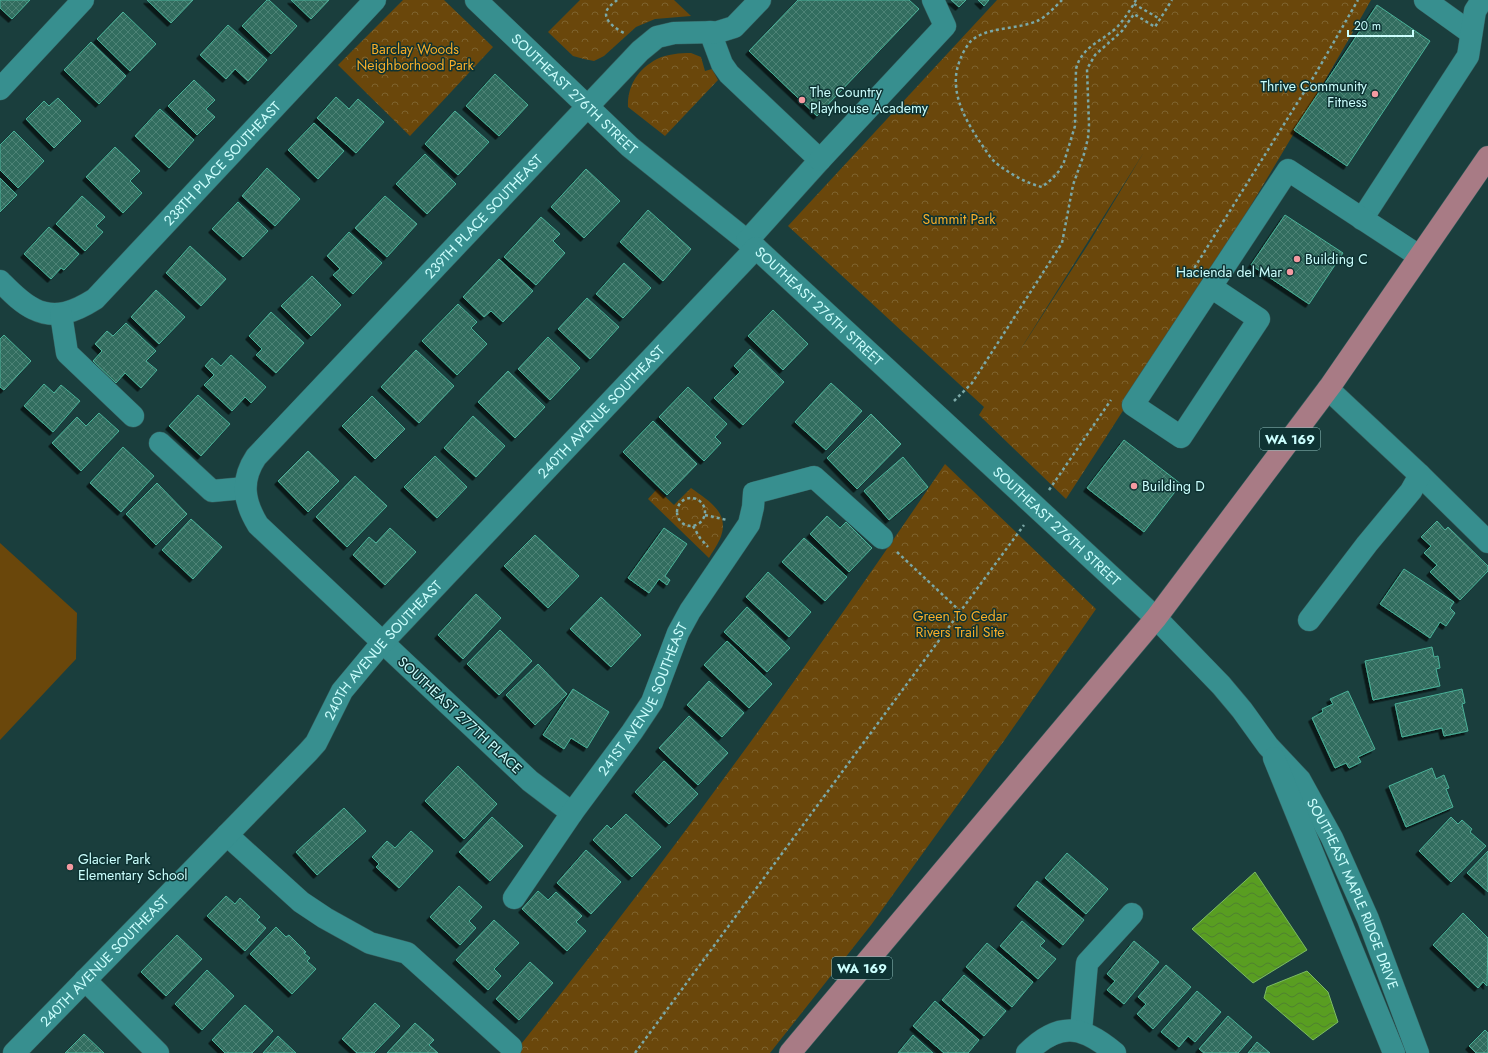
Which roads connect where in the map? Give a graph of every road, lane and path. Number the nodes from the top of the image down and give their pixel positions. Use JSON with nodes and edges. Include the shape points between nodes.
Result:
{"nodes":[{"id":1,"x":83,"y":0,"type":"edge"},
{"id":2,"x":376,"y":0,"type":"edge"},
{"id":3,"x":476,"y":0,"type":"edge"},
{"id":4,"x":617,"y":0,"type":"edge"},
{"id":5,"x":760,"y":0,"type":"edge"},
{"id":6,"x":933,"y":0,"type":"edge"},
{"id":7,"x":1062,"y":0,"type":"edge"},
{"id":8,"x":1136,"y":0,"type":"edge"},
{"id":9,"x":1172,"y":0,"type":"edge"},
{"id":10,"x":1358,"y":0,"type":"edge"},
{"id":11,"x":1425,"y":0,"type":"edge"},
{"id":12,"x":1482,"y":0,"type":"edge"},
{"id":13,"x":1134,"y":4,"type":"junction"},
{"id":14,"x":1160,"y":19,"type":"junction"},
{"id":15,"x":710,"y":32,"type":"junction"},
{"id":16,"x":1471,"y":33,"type":"junction"},
{"id":17,"x":648,"y":45,"type":"junction"},
{"id":18,"x":0,"y":89,"type":"edge"},
{"id":19,"x":588,"y":107,"type":"junction"},
{"id":20,"x":1488,"y":156,"type":"edge"},
{"id":21,"x":820,"y":160,"type":"junction"},
{"id":22,"x":1362,"y":218,"type":"junction"},
{"id":23,"x":752,"y":244,"type":"junction"},
{"id":24,"x":1419,"y":256,"type":"junction"},
{"id":25,"x":1187,"y":280,"type":"dead end"},
{"id":26,"x":0,"y":281,"type":"edge"},
{"id":27,"x":1210,"y":287,"type":"junction"},
{"id":28,"x":61,"y":314,"type":"junction"},
{"id":29,"x":1328,"y":389,"type":"junction"},
{"id":30,"x":1112,"y":399,"type":"dead end"},
{"id":31,"x":133,"y":416,"type":"dead end"},
{"id":32,"x":938,"y":417,"type":"junction"},
{"id":33,"x":160,"y":443,"type":"dead end"},
{"id":34,"x":1420,"y":475,"type":"junction"},
{"id":35,"x":245,"y":488,"type":"junction"},
{"id":36,"x":680,"y":502,"type":"joint"},
{"id":37,"x":1036,"y":508,"type":"junction"},
{"id":38,"x":882,"y":538,"type":"joint"},
{"id":39,"x":1488,"y":542,"type":"edge"},
{"id":40,"x":960,"y":611,"type":"junction"},
{"id":41,"x":1156,"y":618,"type":"junction"},
{"id":42,"x":1309,"y":620,"type":"dead end"},
{"id":43,"x":382,"y":643,"type":"junction"},
{"id":44,"x":1268,"y":746,"type":"junction"},
{"id":45,"x":572,"y":813,"type":"junction"},
{"id":46,"x":227,"y":836,"type":"junction"},
{"id":47,"x":514,"y":898,"type":"dead end"},
{"id":48,"x":1132,"y":914,"type":"dead end"},
{"id":49,"x":85,"y":980,"type":"junction"},
{"id":50,"x":1076,"y":1031,"type":"junction"},
{"id":51,"x":511,"y":1047,"type":"dead end"},
{"id":52,"x":14,"y":1053,"type":"edge"},
{"id":53,"x":158,"y":1053,"type":"edge"},
{"id":54,"x":635,"y":1053,"type":"edge"},
{"id":55,"x":790,"y":1053,"type":"edge"},
{"id":56,"x":1028,"y":1053,"type":"edge"},
{"id":57,"x":1115,"y":1053,"type":"edge"},
{"id":58,"x":1394,"y":1053,"type":"edge"},
{"id":59,"x":1418,"y":1053,"type":"edge"}],
"edges":[{"from":1,"to":18,"type":"street"},
{"from":2,"to":28,"type":"street","name":"238TH PLACE SOUTHEAST","via":[[95,299],[74,311]]},
{"from":3,"to":19,"type":"street","name":"SOUTHEAST 276TH STREET"},
{"from":4,"to":17,"type":"path","via":[[606,13],[608,20],[621,32]]},
{"from":5,"to":15,"type":"street","name":"239TH PLACE SOUTHEAST","via":[[734,27]]},
{"from":6,"to":21,"type":"street","name":"240TH AVENUE SOUTHEAST","via":[[944,26]]},
{"from":7,"to":13,"type":"path","via":[[1038,21],[992,31],[970,42],[958,66],[956,82],[957,98],[967,123],[995,163],[1028,183],[1042,187],[1052,179],[1064,162],[1075,126],[1078,61],[1091,45],[1118,26]]},
{"from":8,"to":13,"type":"path"},
{"from":9,"to":14,"type":"path"},
{"from":10,"to":25,"type":"path","via":[[1316,73]]},
{"from":11,"to":16,"type":"street"},
{"from":12,"to":16,"type":"street","via":[[1474,11]]},
{"from":13,"to":14,"type":"path"},
{"from":14,"to":32,"type":"path","via":[[1155,26],[1134,14],[1122,31],[1090,62],[1086,79],[1088,138],[1073,186],[1062,243],[972,383]]},
{"from":15,"to":17,"type":"street","name":"239TH PLACE SOUTHEAST","via":[[674,33],[657,37]]},
{"from":15,"to":21,"type":"street","via":[[722,64],[729,74]]},
{"from":16,"to":22,"type":"street","via":[[1468,56]]},
{"from":17,"to":19,"type":"street","name":"239TH PLACE SOUTHEAST"},
{"from":19,"to":23,"type":"street","name":"SOUTHEAST 276TH STREET","via":[[630,148]]},
{"from":19,"to":35,"type":"street","name":"239TH PLACE SOUTHEAST","via":[[256,457],[250,466]]},
{"from":20,"to":24,"type":"main road","number":"WA 169"},
{"from":21,"to":23,"type":"street","name":"240TH AVENUE SOUTHEAST"},
{"from":22,"to":24,"type":"street"},
{"from":22,"to":27,"type":"street","via":[[1288,170]]},
{"from":23,"to":32,"type":"street","name":"SOUTHEAST 276TH STREET"},
{"from":23,"to":43,"type":"street","name":"240TH AVENUE SOUTHEAST"},
{"from":24,"to":29,"type":"main road","number":"WA 169"},
{"from":26,"to":28,"type":"street","via":[[34,310]]},
{"from":27,"to":27,"type":"street","via":[[1132,405],[1181,437],[1259,319]]},
{"from":28,"to":31,"type":"street","via":[[67,354]]},
{"from":29,"to":34,"type":"street"},
{"from":29,"to":41,"type":"main road","number":"WA 169"},
{"from":30,"to":37,"type":"path"},
{"from":32,"to":37,"type":"street","name":"SOUTHEAST 276TH STREET"},
{"from":33,"to":35,"type":"street","via":[[212,491]]},
{"from":34,"to":39,"type":"street"},
{"from":34,"to":42,"type":"street","via":[[1411,491]]},
{"from":35,"to":43,"type":"street","name":"SOUTHEAST 277TH PLACE","via":[[246,501],[258,525]]},
{"from":36,"to":36,"type":"path","via":[[676,513],[681,523],[692,527],[702,522],[706,511],[701,501],[690,497]]},
{"from":37,"to":40,"type":"path"},
{"from":37,"to":41,"type":"street","name":"SOUTHEAST 276TH STREET"},
{"from":38,"to":40,"type":"path"},
{"from":38,"to":45,"type":"street","name":"241ST AVENUE SOUTHEAST","via":[[814,476],[754,493],[749,524],[678,633],[652,702]]},
{"from":40,"to":54,"type":"path"},
{"from":41,"to":44,"type":"street","name":"SOUTHEAST MAPLE RIDGE DRIVE","via":[[1221,685]]},
{"from":41,"to":55,"type":"main road","number":"WA 169"},
{"from":43,"to":45,"type":"street","name":"SOUTHEAST 277TH PLACE","via":[[530,781]]},
{"from":43,"to":46,"type":"street","name":"240TH AVENUE SOUTHEAST","via":[[342,690],[316,743]]},
{"from":44,"to":58,"type":"street","name":"SOUTHEAST MAPLE RIDGE DRIVE"},
{"from":44,"to":59,"type":"street","name":"SOUTHEAST MAPLE RIDGE DRIVE","via":[[1300,780],[1332,838],[1368,919]]},
{"from":45,"to":47,"type":"street","name":"241ST AVENUE SOUTHEAST"},
{"from":46,"to":49,"type":"street","name":"240TH AVENUE SOUTHEAST"},
{"from":46,"to":51,"type":"street","via":[[301,902],[325,918],[370,943],[407,953]]},
{"from":48,"to":50,"type":"street","via":[[1087,963]]},
{"from":49,"to":52,"type":"street","name":"240TH AVENUE SOUTHEAST"},
{"from":49,"to":53,"type":"street"},
{"from":50,"to":56,"type":"street","via":[[1053,1034],[1039,1041]]},
{"from":50,"to":57,"type":"street","via":[[1100,1040]]}]}
